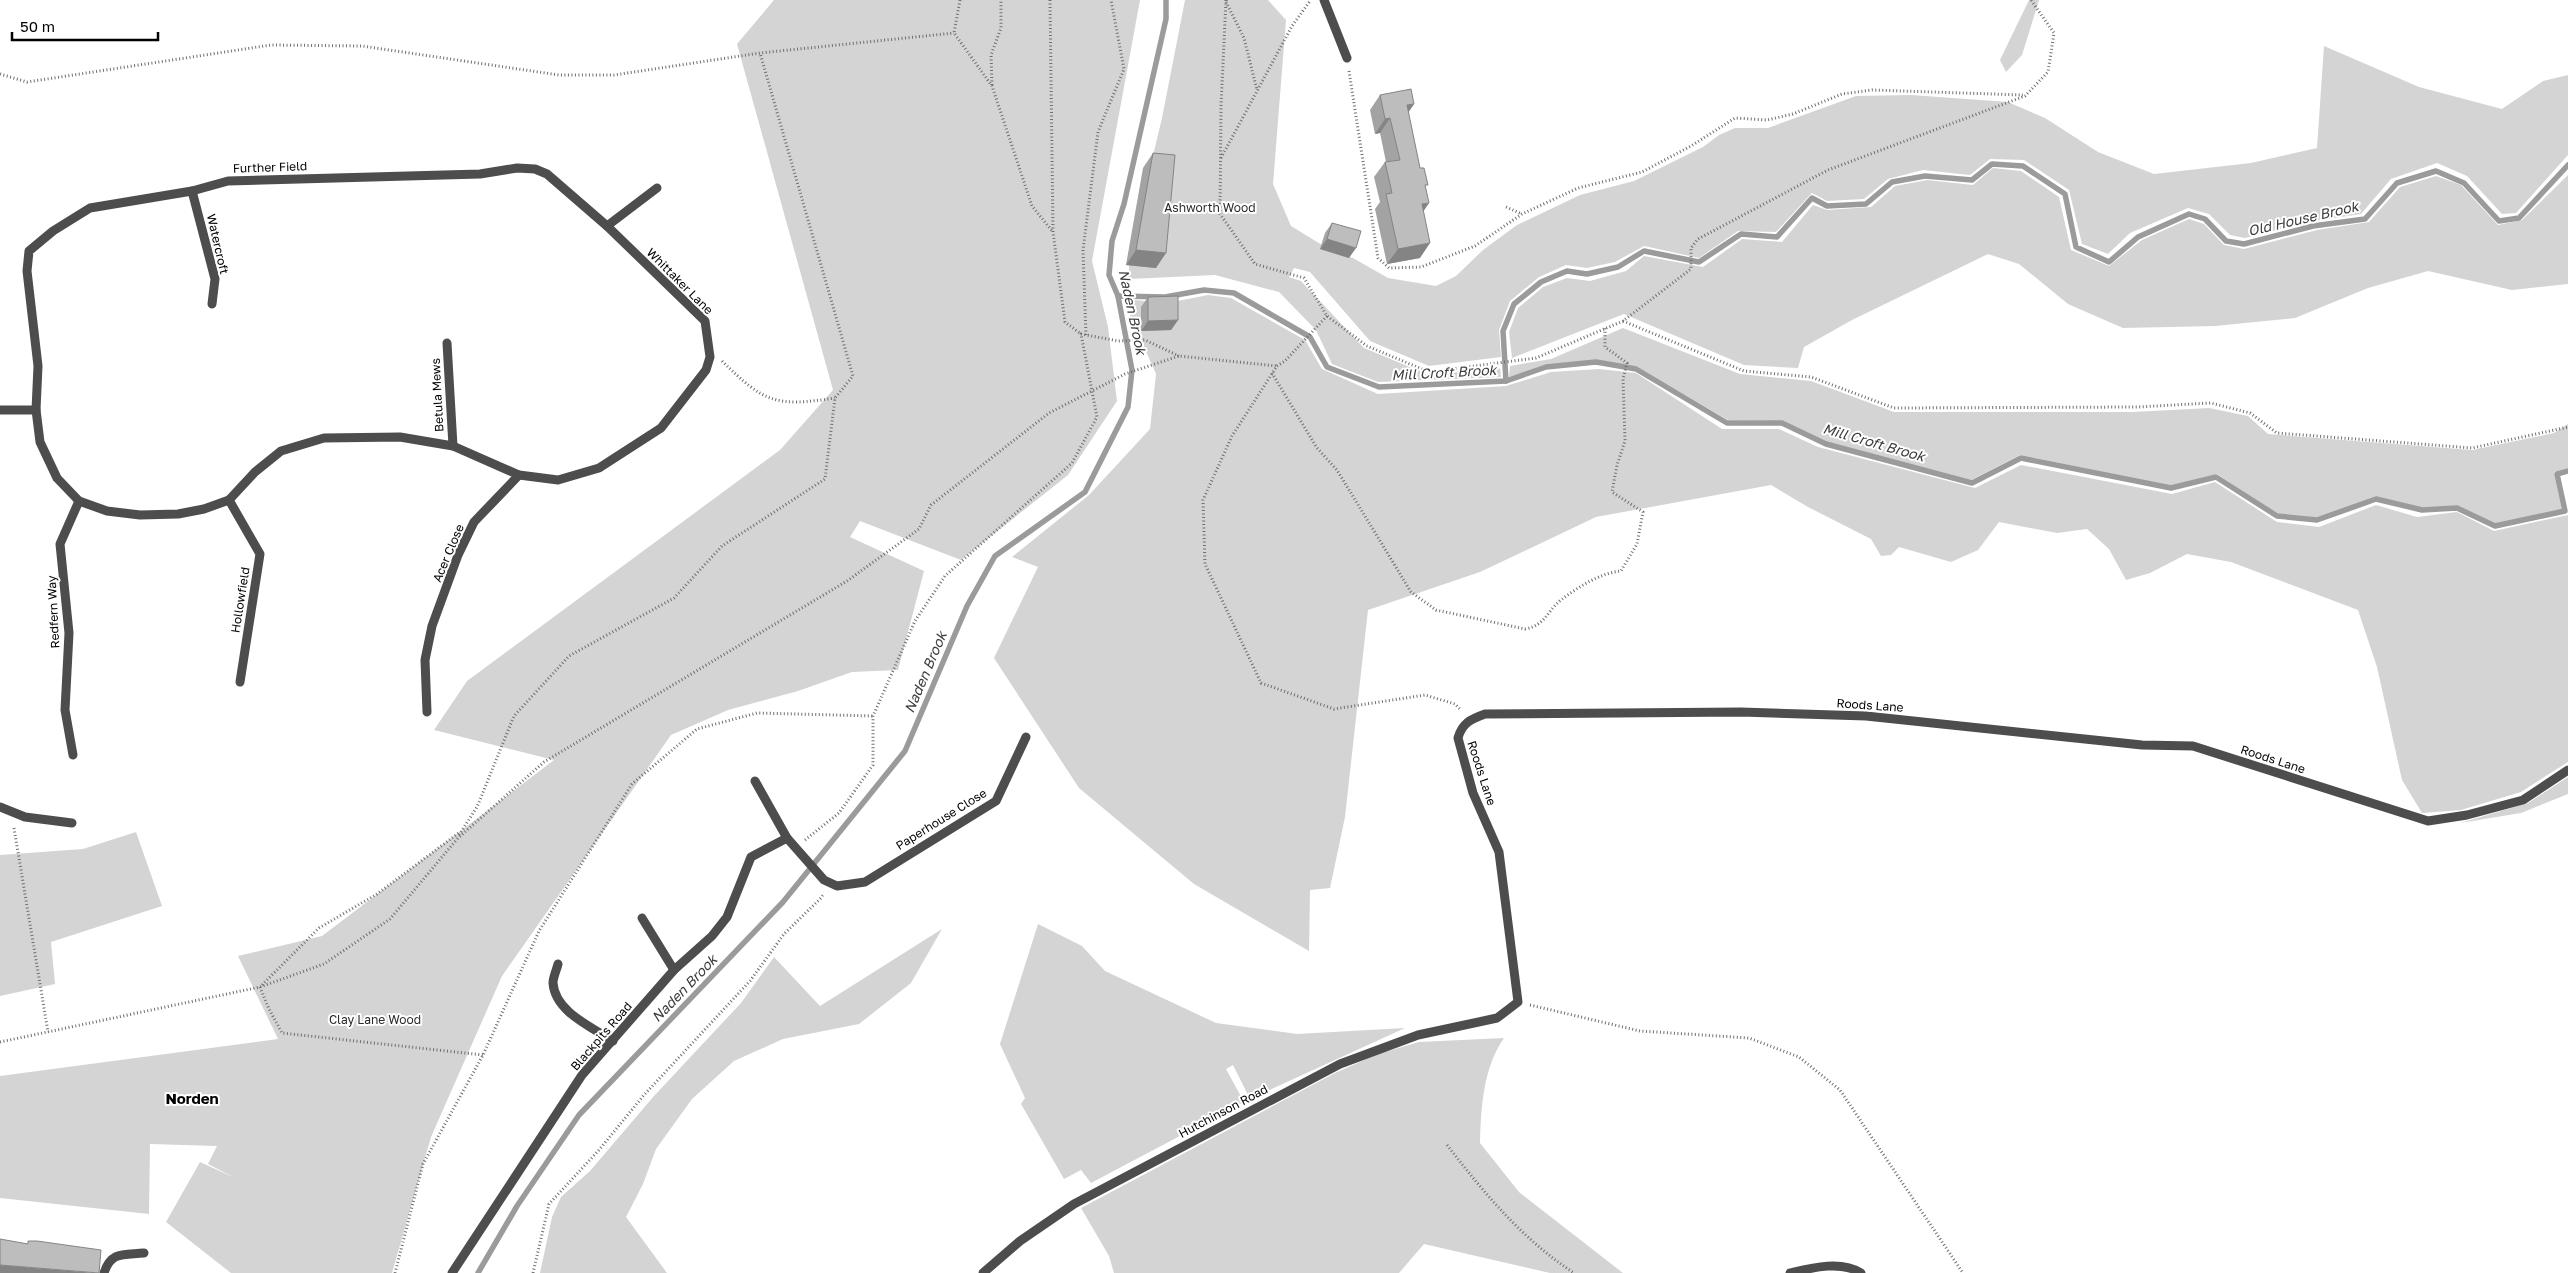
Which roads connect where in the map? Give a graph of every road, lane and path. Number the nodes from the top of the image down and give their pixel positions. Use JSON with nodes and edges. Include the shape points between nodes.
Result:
{"nodes":[{"id":1,"x":960,"y":0,"type":"edge"},
{"id":2,"x":1001,"y":0,"type":"edge"},
{"id":3,"x":1050,"y":0,"type":"edge"},
{"id":4,"x":1111,"y":0,"type":"edge"},
{"id":5,"x":1311,"y":0,"type":"edge"},
{"id":6,"x":1324,"y":0,"type":"edge"},
{"id":7,"x":2031,"y":0,"type":"edge"},
{"id":8,"x":1226,"y":1,"type":"edge"},
{"id":9,"x":954,"y":33,"type":"junction"},
{"id":10,"x":760,"y":53,"type":"junction"},
{"id":11,"x":1347,"y":58,"type":"joint"},
{"id":12,"x":0,"y":74,"type":"edge"},
{"id":13,"x":992,"y":86,"type":"junction"},
{"id":14,"x":1257,"y":90,"type":"junction"},
{"id":15,"x":2025,"y":96,"type":"junction"},
{"id":16,"x":1220,"y":160,"type":"junction"},
{"id":17,"x":657,"y":188,"type":"dead end"},
{"id":18,"x":192,"y":191,"type":"junction"},
{"id":19,"x":1506,"y":208,"type":"dead end"},
{"id":20,"x":1522,"y":214,"type":"junction"},
{"id":21,"x":607,"y":226,"type":"junction"},
{"id":22,"x":1053,"y":232,"type":"junction"},
{"id":23,"x":212,"y":304,"type":"dead end"},
{"id":24,"x":1327,"y":316,"type":"junction"},
{"id":25,"x":1623,"y":321,"type":"junction"},
{"id":26,"x":1605,"y":328,"type":"junction"},
{"id":27,"x":1081,"y":334,"type":"junction"},
{"id":28,"x":1086,"y":335,"type":"junction"},
{"id":29,"x":447,"y":343,"type":"dead end"},
{"id":30,"x":1179,"y":356,"type":"junction"},
{"id":31,"x":710,"y":357,"type":"junction"},
{"id":32,"x":1277,"y":366,"type":"junction"},
{"id":33,"x":1272,"y":373,"type":"junction"},
{"id":34,"x":1090,"y":390,"type":"junction"},
{"id":35,"x":835,"y":398,"type":"junction"},
{"id":36,"x":0,"y":410,"type":"edge"},
{"id":37,"x":36,"y":410,"type":"junction"},
{"id":38,"x":2568,"y":427,"type":"edge"},
{"id":39,"x":453,"y":446,"type":"junction"},
{"id":40,"x":519,"y":475,"type":"junction"},
{"id":41,"x":229,"y":500,"type":"junction"},
{"id":42,"x":79,"y":501,"type":"junction"},
{"id":43,"x":240,"y":682,"type":"dead end"},
{"id":44,"x":427,"y":712,"type":"dead end"},
{"id":45,"x":873,"y":716,"type":"junction"},
{"id":46,"x":1470,"y":719,"type":"junction"},
{"id":47,"x":1026,"y":736,"type":"dead end"},
{"id":48,"x":73,"y":755,"type":"dead end"},
{"id":49,"x":2568,"y":770,"type":"edge"},
{"id":50,"x":755,"y":781,"type":"dead end"},
{"id":51,"x":0,"y":807,"type":"edge"},
{"id":52,"x":12,"y":813,"type":"junction"},
{"id":53,"x":72,"y":823,"type":"dead end"},
{"id":54,"x":460,"y":831,"type":"dead end"},
{"id":55,"x":458,"y":838,"type":"junction"},
{"id":56,"x":787,"y":838,"type":"junction"},
{"id":57,"x":794,"y":848,"type":"junction"},
{"id":58,"x":829,"y":883,"type":"junction"},
{"id":59,"x":642,"y":918,"type":"dead end"},
{"id":60,"x":558,"y":964,"type":"dead end"},
{"id":61,"x":674,"y":970,"type":"junction"},
{"id":62,"x":260,"y":987,"type":"junction"},
{"id":63,"x":1518,"y":1002,"type":"junction"},
{"id":64,"x":48,"y":1032,"type":"junction"},
{"id":65,"x":613,"y":1041,"type":"junction"},
{"id":66,"x":0,"y":1042,"type":"edge"},
{"id":67,"x":483,"y":1056,"type":"junction"},
{"id":68,"x":1447,"y":1145,"type":"dead end"},
{"id":69,"x":144,"y":1254,"type":"dead end"},
{"id":70,"x":1826,"y":1270,"type":"edge"},
{"id":71,"x":104,"y":1273,"type":"edge"},
{"id":72,"x":395,"y":1273,"type":"edge"},
{"id":73,"x":452,"y":1273,"type":"edge"},
{"id":74,"x":533,"y":1273,"type":"edge"},
{"id":75,"x":983,"y":1273,"type":"edge"},
{"id":76,"x":1574,"y":1273,"type":"edge"},
{"id":77,"x":1790,"y":1273,"type":"edge"},
{"id":78,"x":1861,"y":1273,"type":"edge"},
{"id":79,"x":1963,"y":1273,"type":"edge"}],
"edges":[{"from":1,"to":9,"type":"path"},
{"from":2,"to":13,"type":"path","via":[[1001,28],[991,56]]},
{"from":3,"to":22,"type":"path"},
{"from":4,"to":28,"type":"path","via":[[1124,69],[1098,132],[1083,250]]},
{"from":5,"to":14,"type":"path","via":[[1292,26]]},
{"from":6,"to":11,"type":"street"},
{"from":7,"to":15,"type":"path","via":[[2054,33],[2048,72]]},
{"from":8,"to":14,"type":"path","via":[[1244,38]]},
{"from":8,"to":16,"type":"path"},
{"from":9,"to":10,"type":"path"},
{"from":9,"to":13,"type":"path"},
{"from":10,"to":12,"type":"path","via":[[614,75],[560,74],[362,46],[271,45],[27,82]]},
{"from":10,"to":35,"type":"path","via":[[853,376]]},
{"from":11,"to":20,"type":"path","via":[[1378,258],[1389,268],[1421,267],[1475,246]]},
{"from":13,"to":22,"type":"path","via":[[1032,206]]},
{"from":14,"to":16,"type":"path"},
{"from":15,"to":20,"type":"path","via":[[1872,90],[1842,94],[1793,114],[1767,120],[1735,118],[1642,172],[1578,188]]},
{"from":15,"to":25,"type":"path","via":[[1828,170],[1698,240],[1691,248],[1691,269]]},
{"from":16,"to":24,"type":"path","via":[[1220,214],[1255,264],[1304,278]]},
{"from":17,"to":21,"type":"street"},
{"from":18,"to":21,"type":"street","name":"Further Field","via":[[228,181],[480,174],[517,168],[535,169],[547,174]]},
{"from":18,"to":23,"type":"street","name":"Watercroft","via":[[215,279]]},
{"from":18,"to":37,"type":"street","name":"Further Field","via":[[90,208],[53,231],[29,251],[27,271],[38,366]]},
{"from":19,"to":20,"type":"path"},
{"from":21,"to":31,"type":"street","name":"Whittaker Lane","via":[[705,322]]},
{"from":22,"to":27,"type":"path","via":[[1065,322]]},
{"from":24,"to":26,"type":"path","via":[[1367,346],[1429,372],[1536,358]]},
{"from":24,"to":32,"type":"path"},
{"from":25,"to":26,"type":"path"},
{"from":25,"to":38,"type":"path","via":[[1744,371],[1811,377],[1894,408],[2137,407],[2211,403],[2250,413],[2276,433],[2472,448]]},
{"from":26,"to":33,"type":"path","via":[[1605,347],[1627,363],[1623,379],[1625,441],[1612,492],[1643,512],[1637,544],[1621,571],[1606,572],[1560,601],[1538,627],[1525,629],[1436,610],[1411,592],[1337,470],[1317,448]]},
{"from":27,"to":28,"type":"path"},
{"from":27,"to":34,"type":"path"},
{"from":28,"to":30,"type":"path","via":[[1145,340]]},
{"from":29,"to":39,"type":"street","name":"Betula Mews"},
{"from":30,"to":32,"type":"path"},
{"from":30,"to":34,"type":"path"},
{"from":31,"to":35,"type":"path","via":[[722,361],[750,389],[771,400],[801,404]]},
{"from":31,"to":40,"type":"street","via":[[706,370],[661,428],[599,468],[558,480]]},
{"from":32,"to":33,"type":"path"},
{"from":33,"to":46,"type":"path","via":[[1232,436],[1203,500],[1205,564],[1261,683],[1334,709],[1425,695],[1455,704]]},
{"from":34,"to":45,"type":"path","via":[[1096,417],[1072,463],[945,576],[915,621]]},
{"from":34,"to":55,"type":"path","via":[[1049,413],[931,504],[918,529],[847,581],[544,762]]},
{"from":35,"to":55,"type":"path","via":[[825,479],[722,546],[674,598],[569,656],[514,716],[477,807]]},
{"from":36,"to":37,"type":"street"},
{"from":37,"to":42,"type":"street","via":[[40,442],[47,460],[57,478]]},
{"from":39,"to":40,"type":"street"},
{"from":39,"to":41,"type":"street","via":[[400,437],[324,438],[281,451],[255,472]]},
{"from":40,"to":44,"type":"street","name":"Acer Close","via":[[474,522],[458,555],[432,626],[425,660]]},
{"from":41,"to":42,"type":"street","via":[[178,514],[140,515],[107,510]]},
{"from":41,"to":43,"type":"street","name":"Hollowfield","via":[[260,554]]},
{"from":42,"to":48,"type":"street","name":"Redfern Way","via":[[60,544],[69,632],[65,710]]},
{"from":45,"to":57,"type":"path","via":[[873,765],[839,813]]},
{"from":45,"to":67,"type":"path","via":[[757,713],[697,729],[632,784],[539,931]]},
{"from":46,"to":49,"type":"street","name":"Roods Lane","via":[[1485,714],[1586,712],[1866,716],[2142,744],[2193,746],[2428,821],[2468,815],[2523,800]]},
{"from":46,"to":63,"type":"street","name":"Roods Lane","via":[[1460,729],[1458,738],[1473,793],[1499,852]]},
{"from":47,"to":58,"type":"street","name":"Paperhouse Close","via":[[996,801],[865,882]]},
{"from":50,"to":56,"type":"street"},
{"from":51,"to":52,"type":"street"},
{"from":52,"to":53,"type":"street"},
{"from":52,"to":64,"type":"path"},
{"from":54,"to":62,"type":"path","via":[[377,894],[319,928]]},
{"from":55,"to":62,"type":"path","via":[[390,920],[324,964]]},
{"from":56,"to":57,"type":"street"},
{"from":56,"to":61,"type":"street","name":"Blackpits Road","via":[[751,857],[728,917]]},
{"from":57,"to":58,"type":"street"},
{"from":58,"to":74,"type":"path","via":[[821,898],[784,934],[750,982],[644,1095],[549,1204]]},
{"from":59,"to":61,"type":"street"},
{"from":60,"to":65,"type":"street","via":[[553,982],[559,1001],[565,1009]]},
{"from":61,"to":65,"type":"street","name":"Blackpits Road"},
{"from":62,"to":64,"type":"path"},
{"from":62,"to":67,"type":"path","via":[[282,1033]]},
{"from":63,"to":75,"type":"street","name":"Hutchinson Road","via":[[1497,1018],[1418,1035],[1340,1064],[1066,1210]]},
{"from":63,"to":79,"type":"path","via":[[1640,1031],[1749,1038],[1799,1056],[1840,1090]]},
{"from":64,"to":66,"type":"path"},
{"from":65,"to":73,"type":"street","name":"Blackpits Road","via":[[582,1075]]},
{"from":67,"to":72,"type":"path","via":[[423,1164]]},
{"from":68,"to":76,"type":"path","via":[[1511,1223],[1547,1255]]},
{"from":69,"to":71,"type":"street","via":[[115,1256],[110,1259]]},
{"from":70,"to":77,"type":"street","via":[[1815,1267]]},
{"from":70,"to":78,"type":"street","via":[[1852,1267]]}]}
